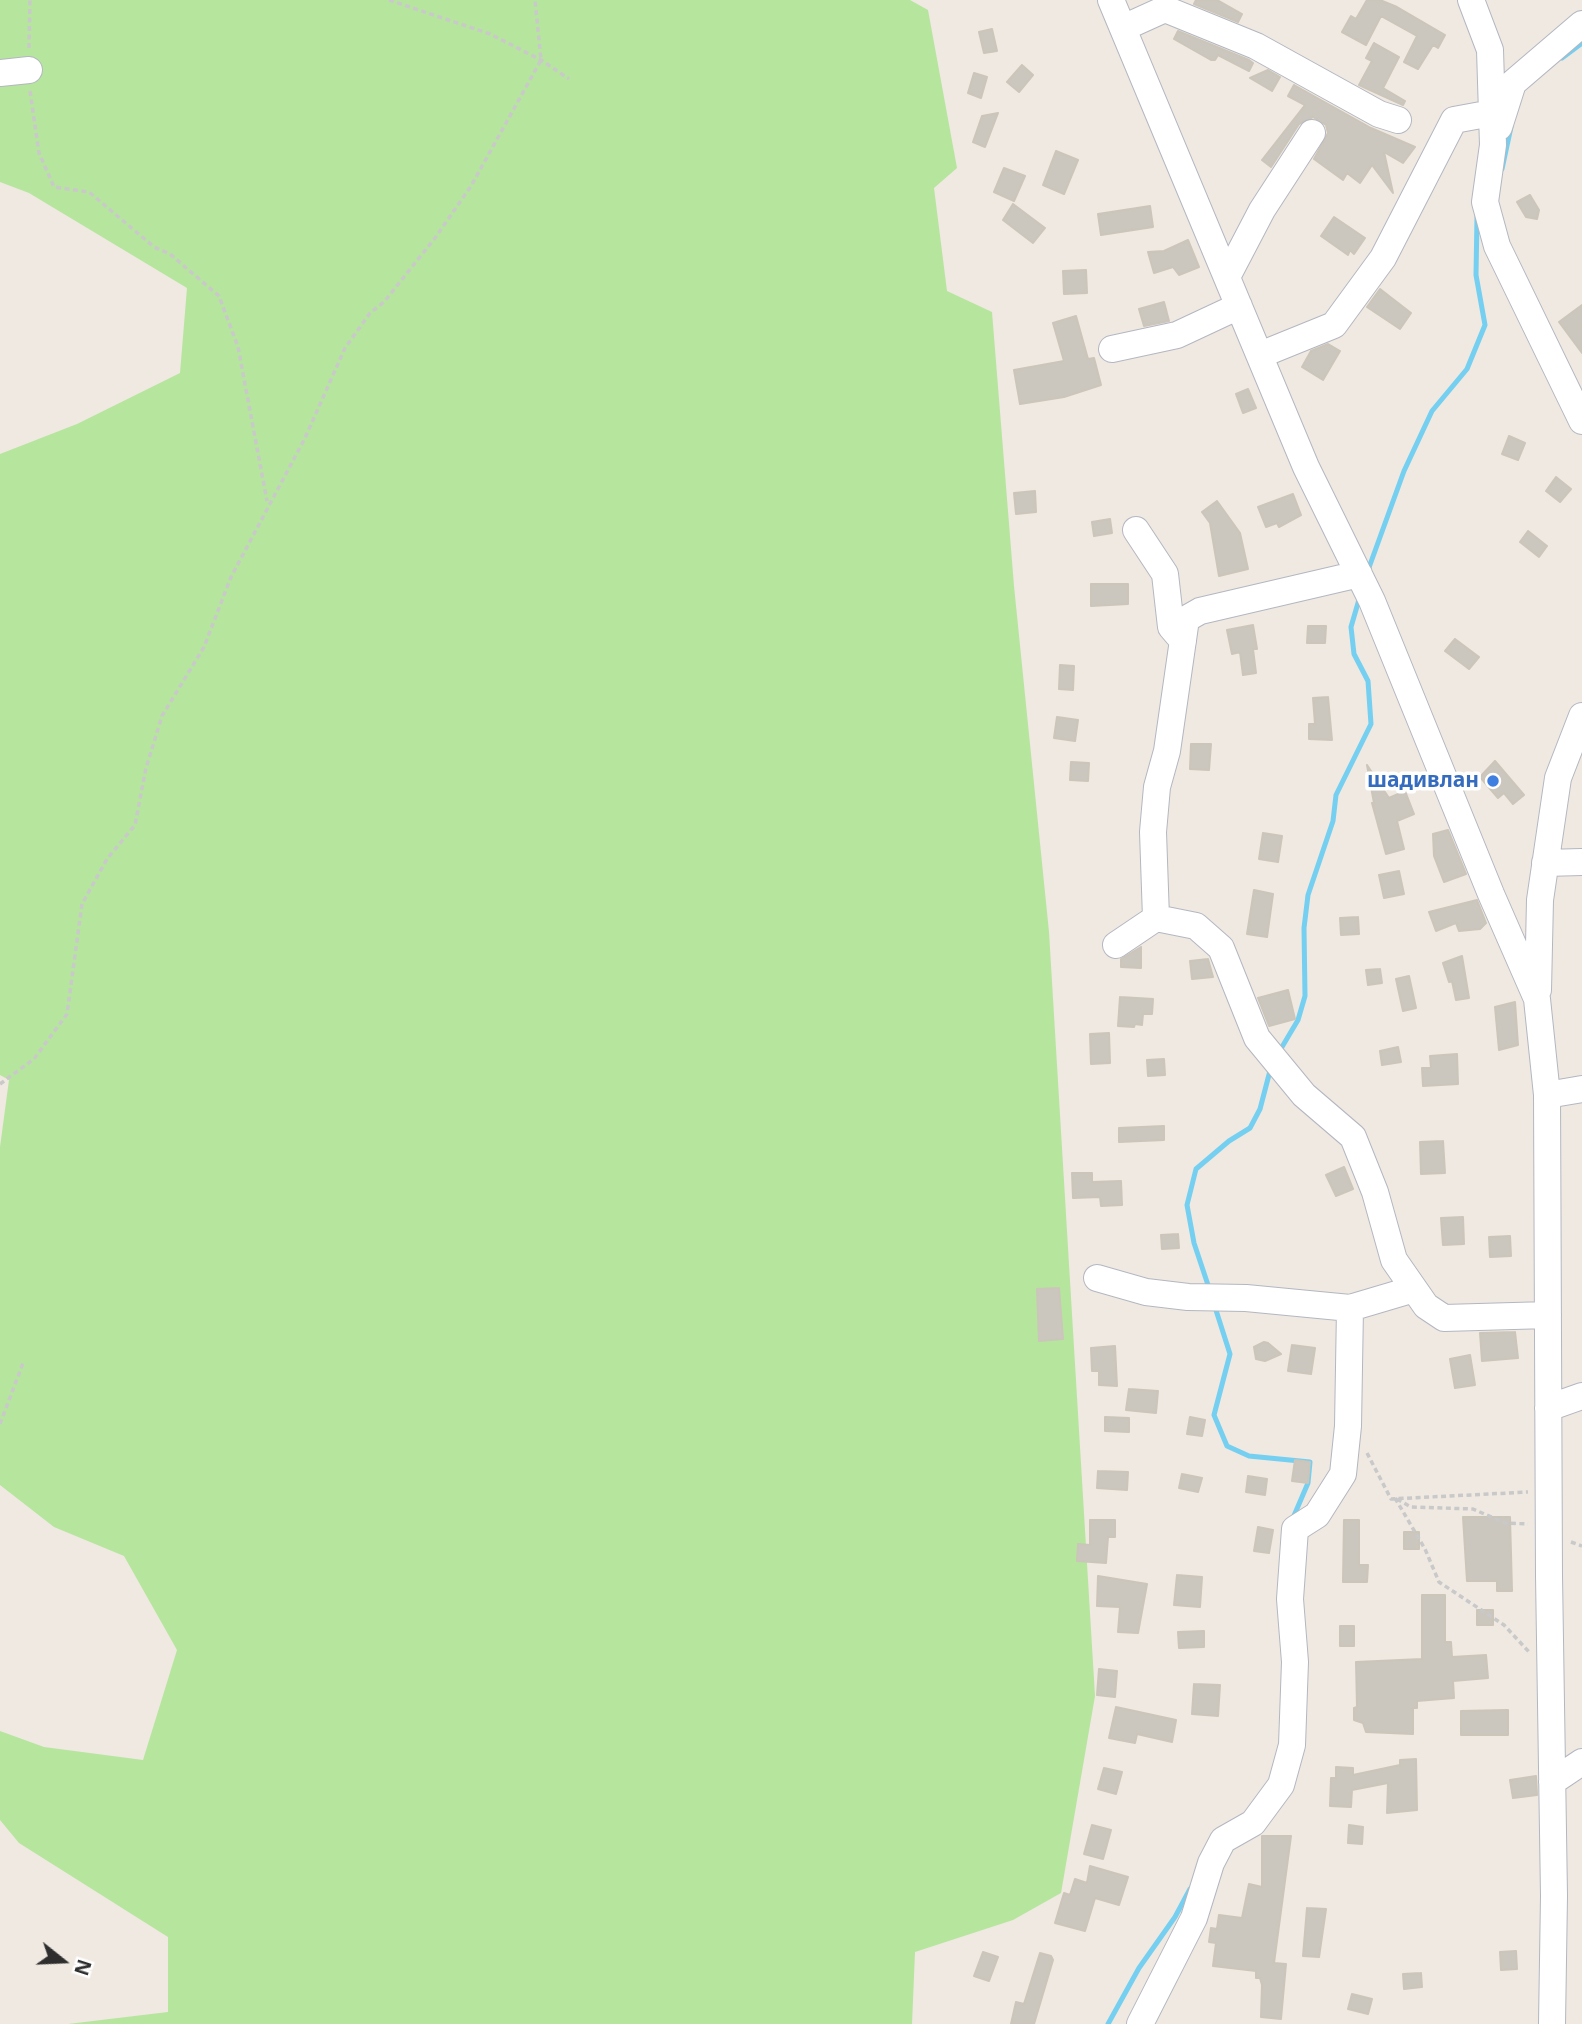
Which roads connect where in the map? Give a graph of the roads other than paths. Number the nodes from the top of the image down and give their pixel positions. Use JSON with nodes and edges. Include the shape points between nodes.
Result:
{"nodes":[{"id":1,"x":1111,"y":0,"type":"edge"},
{"id":2,"x":1471,"y":0,"type":"edge"},
{"id":3,"x":1582,"y":24,"type":"edge"},
{"id":4,"x":1123,"y":28,"type":"junction"},
{"id":5,"x":29,"y":70,"type":"road end"},
{"id":6,"x":0,"y":73,"type":"edge"},
{"id":7,"x":1492,"y":113,"type":"junction"},
{"id":8,"x":1398,"y":120,"type":"dead end"},
{"id":9,"x":1312,"y":133,"type":"dead end"},
{"id":10,"x":1493,"y":145,"type":"junction"},
{"id":11,"x":1227,"y":277,"type":"junction"},
{"id":12,"x":1239,"y":306,"type":"junction"},
{"id":13,"x":1112,"y":349,"type":"dead end"},
{"id":14,"x":1260,"y":355,"type":"junction"},
{"id":15,"x":1582,"y":421,"type":"edge"},
{"id":16,"x":1136,"y":530,"type":"dead end"},
{"id":17,"x":1359,"y":575,"type":"junction"},
{"id":18,"x":1183,"y":641,"type":"junction"},
{"id":19,"x":1582,"y":716,"type":"edge"},
{"id":20,"x":1582,"y":862,"type":"edge"},
{"id":21,"x":1545,"y":863,"type":"junction"},
{"id":22,"x":1156,"y":918,"type":"junction"},
{"id":23,"x":1116,"y":945,"type":"dead end"},
{"id":24,"x":1538,"y":999,"type":"junction"},
{"id":25,"x":1582,"y":1089,"type":"edge"},
{"id":26,"x":1548,"y":1095,"type":"junction"},
{"id":27,"x":1097,"y":1278,"type":"dead end"},
{"id":28,"x":1414,"y":1289,"type":"junction"},
{"id":29,"x":1350,"y":1308,"type":"junction"},
{"id":30,"x":1548,"y":1315,"type":"junction"},
{"id":31,"x":1582,"y":1396,"type":"edge"},
{"id":32,"x":1548,"y":1408,"type":"junction"},
{"id":33,"x":1582,"y":1762,"type":"edge"},
{"id":34,"x":1552,"y":1782,"type":"junction"},
{"id":35,"x":1140,"y":2024,"type":"edge"},
{"id":36,"x":1552,"y":2024,"type":"edge"}],
"edges":[{"from":1,"to":4,"type":"street"},
{"from":2,"to":7,"type":"street","via":[[1490,50]]},
{"from":3,"to":10,"type":"street","via":[[1513,83]]},
{"from":4,"to":8,"type":"street","via":[[1165,9],[1256,46]]},
{"from":4,"to":11,"type":"street"},
{"from":5,"to":6,"type":"street"},
{"from":7,"to":10,"type":"street"},
{"from":7,"to":14,"type":"street","via":[[1454,120],[1383,258],[1334,325]]},
{"from":9,"to":11,"type":"street","via":[[1262,210]]},
{"from":10,"to":15,"type":"street","via":[[1485,202],[1497,246]]},
{"from":11,"to":12,"type":"street"},
{"from":12,"to":13,"type":"street","via":[[1177,335]]},
{"from":12,"to":14,"type":"street"},
{"from":14,"to":17,"type":"street","via":[[1306,467]]},
{"from":16,"to":18,"type":"street","via":[[1165,574],[1171,627]]},
{"from":17,"to":18,"type":"street","via":[[1200,611],[1186,619]]},
{"from":17,"to":24,"type":"street"},
{"from":18,"to":22,"type":"street","via":[[1167,751],[1157,787],[1153,832]]},
{"from":19,"to":21,"type":"street","via":[[1558,778]]},
{"from":20,"to":21,"type":"street"},
{"from":21,"to":24,"type":"street"},
{"from":22,"to":23,"type":"street"},
{"from":22,"to":28,"type":"street","via":[[1196,926],[1221,948],[1256,1038],[1304,1095],[1353,1137],[1394,1260]]},
{"from":24,"to":26,"type":"street"},
{"from":25,"to":26,"type":"street"},
{"from":26,"to":30,"type":"street"},
{"from":27,"to":29,"type":"street","via":[[1146,1292],[1188,1297]]},
{"from":28,"to":29,"type":"street"},
{"from":28,"to":30,"type":"street","via":[[1426,1306],[1444,1318]]},
{"from":29,"to":35,"type":"street","via":[[1349,1418],[1343,1474],[1317,1515],[1294,1530],[1292,1745],[1281,1785],[1253,1822],[1223,1840],[1194,1918]]},
{"from":30,"to":32,"type":"street"},
{"from":31,"to":32,"type":"street"},
{"from":32,"to":34,"type":"street"},
{"from":33,"to":34,"type":"street"},
{"from":34,"to":36,"type":"street"}]}
